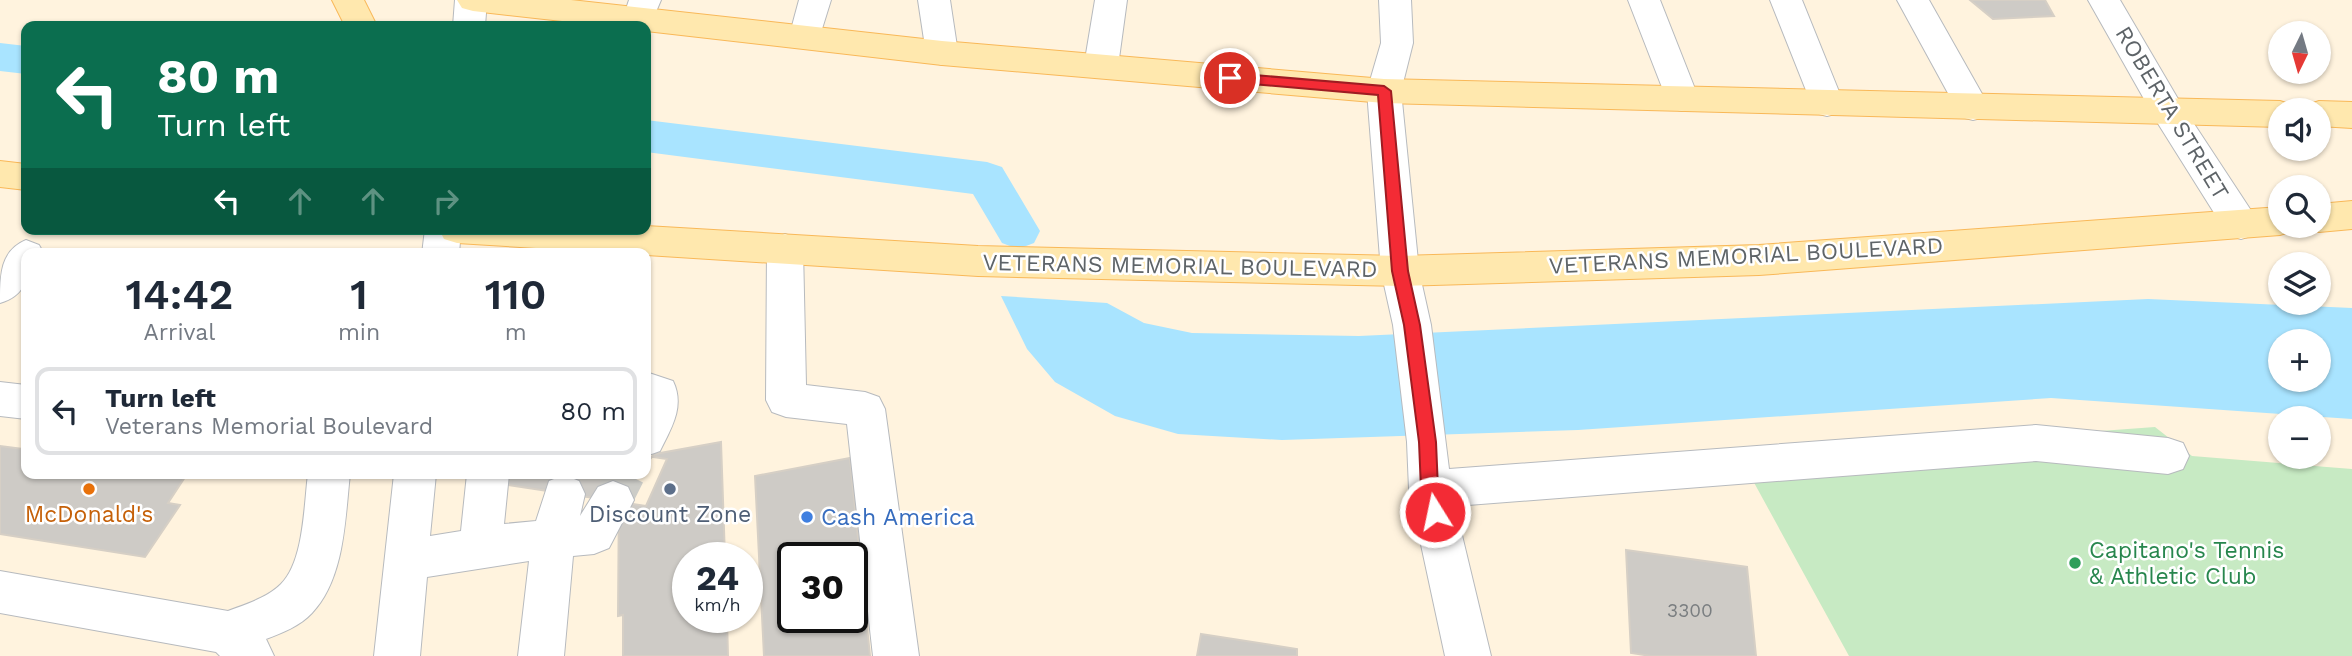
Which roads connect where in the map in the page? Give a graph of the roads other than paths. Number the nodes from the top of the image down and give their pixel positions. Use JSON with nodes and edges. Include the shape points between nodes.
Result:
{"nodes":[{"id":1,"x":348,"y":0,"type":"edge"},
{"id":2,"x":472,"y":0,"type":"edge"},
{"id":3,"x":815,"y":0,"type":"edge"},
{"id":4,"x":934,"y":0,"type":"edge"},
{"id":5,"x":1111,"y":0,"type":"edge"},
{"id":6,"x":1395,"y":0,"type":"edge"},
{"id":7,"x":1644,"y":0,"type":"edge"},
{"id":8,"x":1786,"y":0,"type":"edge"},
{"id":9,"x":1913,"y":0,"type":"edge"},
{"id":10,"x":2104,"y":0,"type":"edge"},
{"id":11,"x":642,"y":9,"type":"edge"},
{"id":12,"x":359,"y":21,"type":"edge"},
{"id":13,"x":470,"y":21,"type":"edge"},
{"id":14,"x":805,"y":37,"type":"junction"},
{"id":15,"x":943,"y":53,"type":"junction"},
{"id":16,"x":1101,"y":66,"type":"junction"},
{"id":17,"x":1384,"y":91,"type":"junction"},
{"id":18,"x":1682,"y":99,"type":"junction"},
{"id":19,"x":1827,"y":104,"type":"junction"},
{"id":20,"x":1973,"y":108,"type":"junction"},
{"id":21,"x":2169,"y":113,"type":"junction"},
{"id":22,"x":2268,"y":114,"type":"edge"},
{"id":23,"x":2331,"y":114,"type":"edge"},
{"id":24,"x":2352,"y":115,"type":"edge"},
{"id":25,"x":0,"y":174,"type":"edge"},
{"id":26,"x":21,"y":176,"type":"edge"},
{"id":27,"x":2352,"y":215,"type":"edge"},
{"id":28,"x":2331,"y":217,"type":"edge"},
{"id":29,"x":2268,"y":223,"type":"edge"},
{"id":30,"x":2241,"y":225,"type":"junction"},
{"id":31,"x":513,"y":235,"type":"edge"},
{"id":32,"x":624,"y":247,"type":"edge"},
{"id":33,"x":785,"y":249,"type":"junction"},
{"id":34,"x":21,"y":262,"type":"edge"},
{"id":35,"x":1400,"y":271,"type":"junction"},
{"id":36,"x":0,"y":288,"type":"edge"},
{"id":37,"x":651,"y":391,"type":"edge"},
{"id":38,"x":0,"y":399,"type":"edge"},
{"id":39,"x":21,"y":401,"type":"edge"},
{"id":40,"x":651,"y":428,"type":"edge"},
{"id":41,"x":2168,"y":456,"type":"dead end"},
{"id":42,"x":328,"y":479,"type":"edge"},
{"id":43,"x":414,"y":479,"type":"edge"},
{"id":44,"x":488,"y":479,"type":"edge"},
{"id":45,"x":1430,"y":489,"type":"junction"},
{"id":46,"x":564,"y":494,"type":"dead end"},
{"id":47,"x":612,"y":500,"type":"tunnel mouth"},
{"id":48,"x":553,"y":538,"type":"junction"},
{"id":49,"x":481,"y":547,"type":"junction"},
{"id":50,"x":405,"y":561,"type":"junction"},
{"id":51,"x":0,"y":592,"type":"edge"},
{"id":52,"x":239,"y":645,"type":"edge"},
{"id":53,"x":535,"y":655,"type":"edge"},
{"id":54,"x":397,"y":656,"type":"edge"},
{"id":55,"x":896,"y":656,"type":"edge"},
{"id":56,"x":1468,"y":656,"type":"edge"}],
"edges":[{"from":1,"to":12,"type":"main road"},
{"from":2,"to":11,"type":"main road"},
{"from":2,"to":13,"type":"street"},
{"from":3,"to":14,"type":"street"},
{"from":4,"to":15,"type":"street"},
{"from":5,"to":16,"type":"street"},
{"from":6,"to":17,"type":"street","via":[[1397,43]]},
{"from":7,"to":18,"type":"street"},
{"from":8,"to":19,"type":"street"},
{"from":9,"to":20,"type":"street"},
{"from":10,"to":21,"type":"street","name":"ROBERTA STREET"},
{"from":11,"to":14,"type":"main road"},
{"from":14,"to":15,"type":"main road"},
{"from":15,"to":16,"type":"main road"},
{"from":16,"to":17,"type":"main road"},
{"from":17,"to":18,"type":"main road"},
{"from":17,"to":35,"type":"street"},
{"from":18,"to":19,"type":"main road"},
{"from":19,"to":20,"type":"main road"},
{"from":20,"to":21,"type":"main road"},
{"from":21,"to":22,"type":"main road"},
{"from":21,"to":30,"type":"street","name":"ROBERTA STREET"},
{"from":23,"to":24,"type":"main road"},
{"from":25,"to":26,"type":"main road"},
{"from":27,"to":28,"type":"main road"},
{"from":29,"to":30,"type":"main road","name":"VETERANS MEMORIAL BOULEVARD"},
{"from":30,"to":35,"type":"main road","name":"VETERANS MEMORIAL BOULEVARD","via":[[1759,260]]},
{"from":31,"to":32,"type":"main road","name":"VETERANS MEMORIAL BOULEVARD"},
{"from":32,"to":33,"type":"main road","name":"VETERANS MEMORIAL BOULEVARD"},
{"from":33,"to":35,"type":"main road","name":"VETERANS MEMORIAL BOULEVARD","via":[[1049,264]]},
{"from":33,"to":55,"type":"street","via":[[786,400],[865,409]]},
{"from":34,"to":36,"type":"street"},
{"from":35,"to":45,"type":"street","via":[[1412,325]]},
{"from":37,"to":40,"type":"street","via":[[659,393]]},
{"from":38,"to":39,"type":"street"},
{"from":41,"to":45,"type":"street","via":[[2036,443]]},
{"from":42,"to":52,"type":"street","via":[[314,571],[297,599],[264,618]]},
{"from":43,"to":50,"type":"street"},
{"from":44,"to":49,"type":"street"},
{"from":45,"to":56,"type":"street"},
{"from":46,"to":48,"type":"street"},
{"from":47,"to":48,"type":"street","via":[[594,534]]},
{"from":48,"to":49,"type":"street"},
{"from":48,"to":53,"type":"street"},
{"from":49,"to":50,"type":"street"},
{"from":50,"to":54,"type":"street"},
{"from":51,"to":52,"type":"street"}]}
